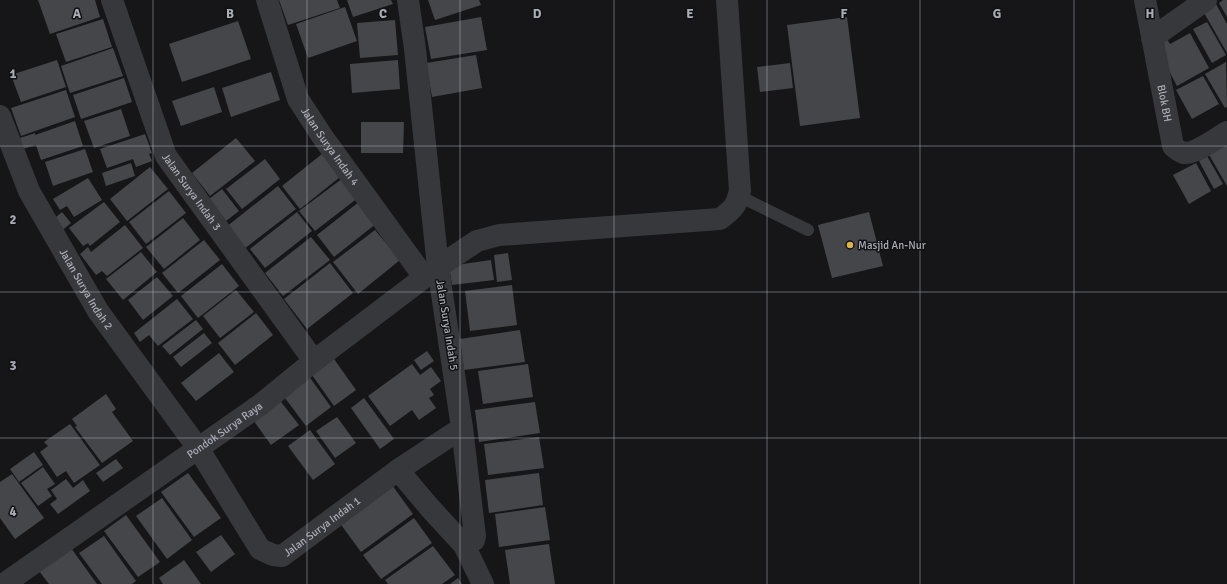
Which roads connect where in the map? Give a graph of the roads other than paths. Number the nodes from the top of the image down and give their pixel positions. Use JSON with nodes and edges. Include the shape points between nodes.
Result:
{"nodes":[{"id":1,"x":112,"y":0,"type":"edge"},
{"id":2,"x":267,"y":0,"type":"edge"},
{"id":3,"x":408,"y":0,"type":"edge"},
{"id":4,"x":727,"y":0,"type":"edge"},
{"id":5,"x":1145,"y":0,"type":"edge"},
{"id":6,"x":1206,"y":0,"type":"edge"},
{"id":7,"x":1152,"y":38,"type":"junction"},
{"id":8,"x":0,"y":116,"type":"edge"},
{"id":9,"x":1227,"y":132,"type":"edge"},
{"id":10,"x":739,"y":196,"type":"junction"},
{"id":11,"x":808,"y":230,"type":"dead end"},
{"id":12,"x":431,"y":272,"type":"junction"},
{"id":13,"x":314,"y":361,"type":"junction"},
{"id":14,"x":462,"y":428,"type":"junction"},
{"id":15,"x":198,"y":448,"type":"junction"},
{"id":16,"x":398,"y":470,"type":"junction"},
{"id":17,"x":464,"y":545,"type":"junction"},
{"id":18,"x":4,"y":584,"type":"edge"},
{"id":19,"x":483,"y":584,"type":"edge"}],
"edges":[{"from":1,"to":13,"type":"street","name":"Jalan Surya Indah 3","via":[[166,156]]},
{"from":2,"to":12,"type":"street","name":"Jalan Surya Indah 4","via":[[298,99],[322,136]]},
{"from":3,"to":12,"type":"street","name":"Jalan Surya Indah 5","via":[[415,48]]},
{"from":4,"to":10,"type":"street"},
{"from":5,"to":7,"type":"street","name":"Blok BH"},
{"from":6,"to":7,"type":"street"},
{"from":7,"to":9,"type":"street","name":"Blok BH","via":[[1173,146],[1184,153],[1192,152]]},
{"from":8,"to":15,"type":"street","name":"Jalan Surya Indah 2","via":[[29,191],[98,311]]},
{"from":10,"to":11,"type":"lane"},
{"from":10,"to":12,"type":"street","name":"Pondok Surya Raya","via":[[737,204],[720,219],[499,235],[477,241]]},
{"from":12,"to":13,"type":"street","name":"Pondok Surya Raya"},
{"from":12,"to":14,"type":"street","name":"Jalan Surya Indah 5"},
{"from":13,"to":15,"type":"street","name":"Pondok Surya Raya","via":[[260,405]]},
{"from":14,"to":16,"type":"street"},
{"from":14,"to":17,"type":"street","name":"Jalan Surya Indah 5","via":[[475,536],[474,540]]},
{"from":15,"to":16,"type":"street","name":"Jalan Surya Indah 1","via":[[260,549],[282,556]]},
{"from":15,"to":18,"type":"street","name":"Pondok Surya Raya"},
{"from":16,"to":17,"type":"street"},
{"from":17,"to":19,"type":"street"}]}
